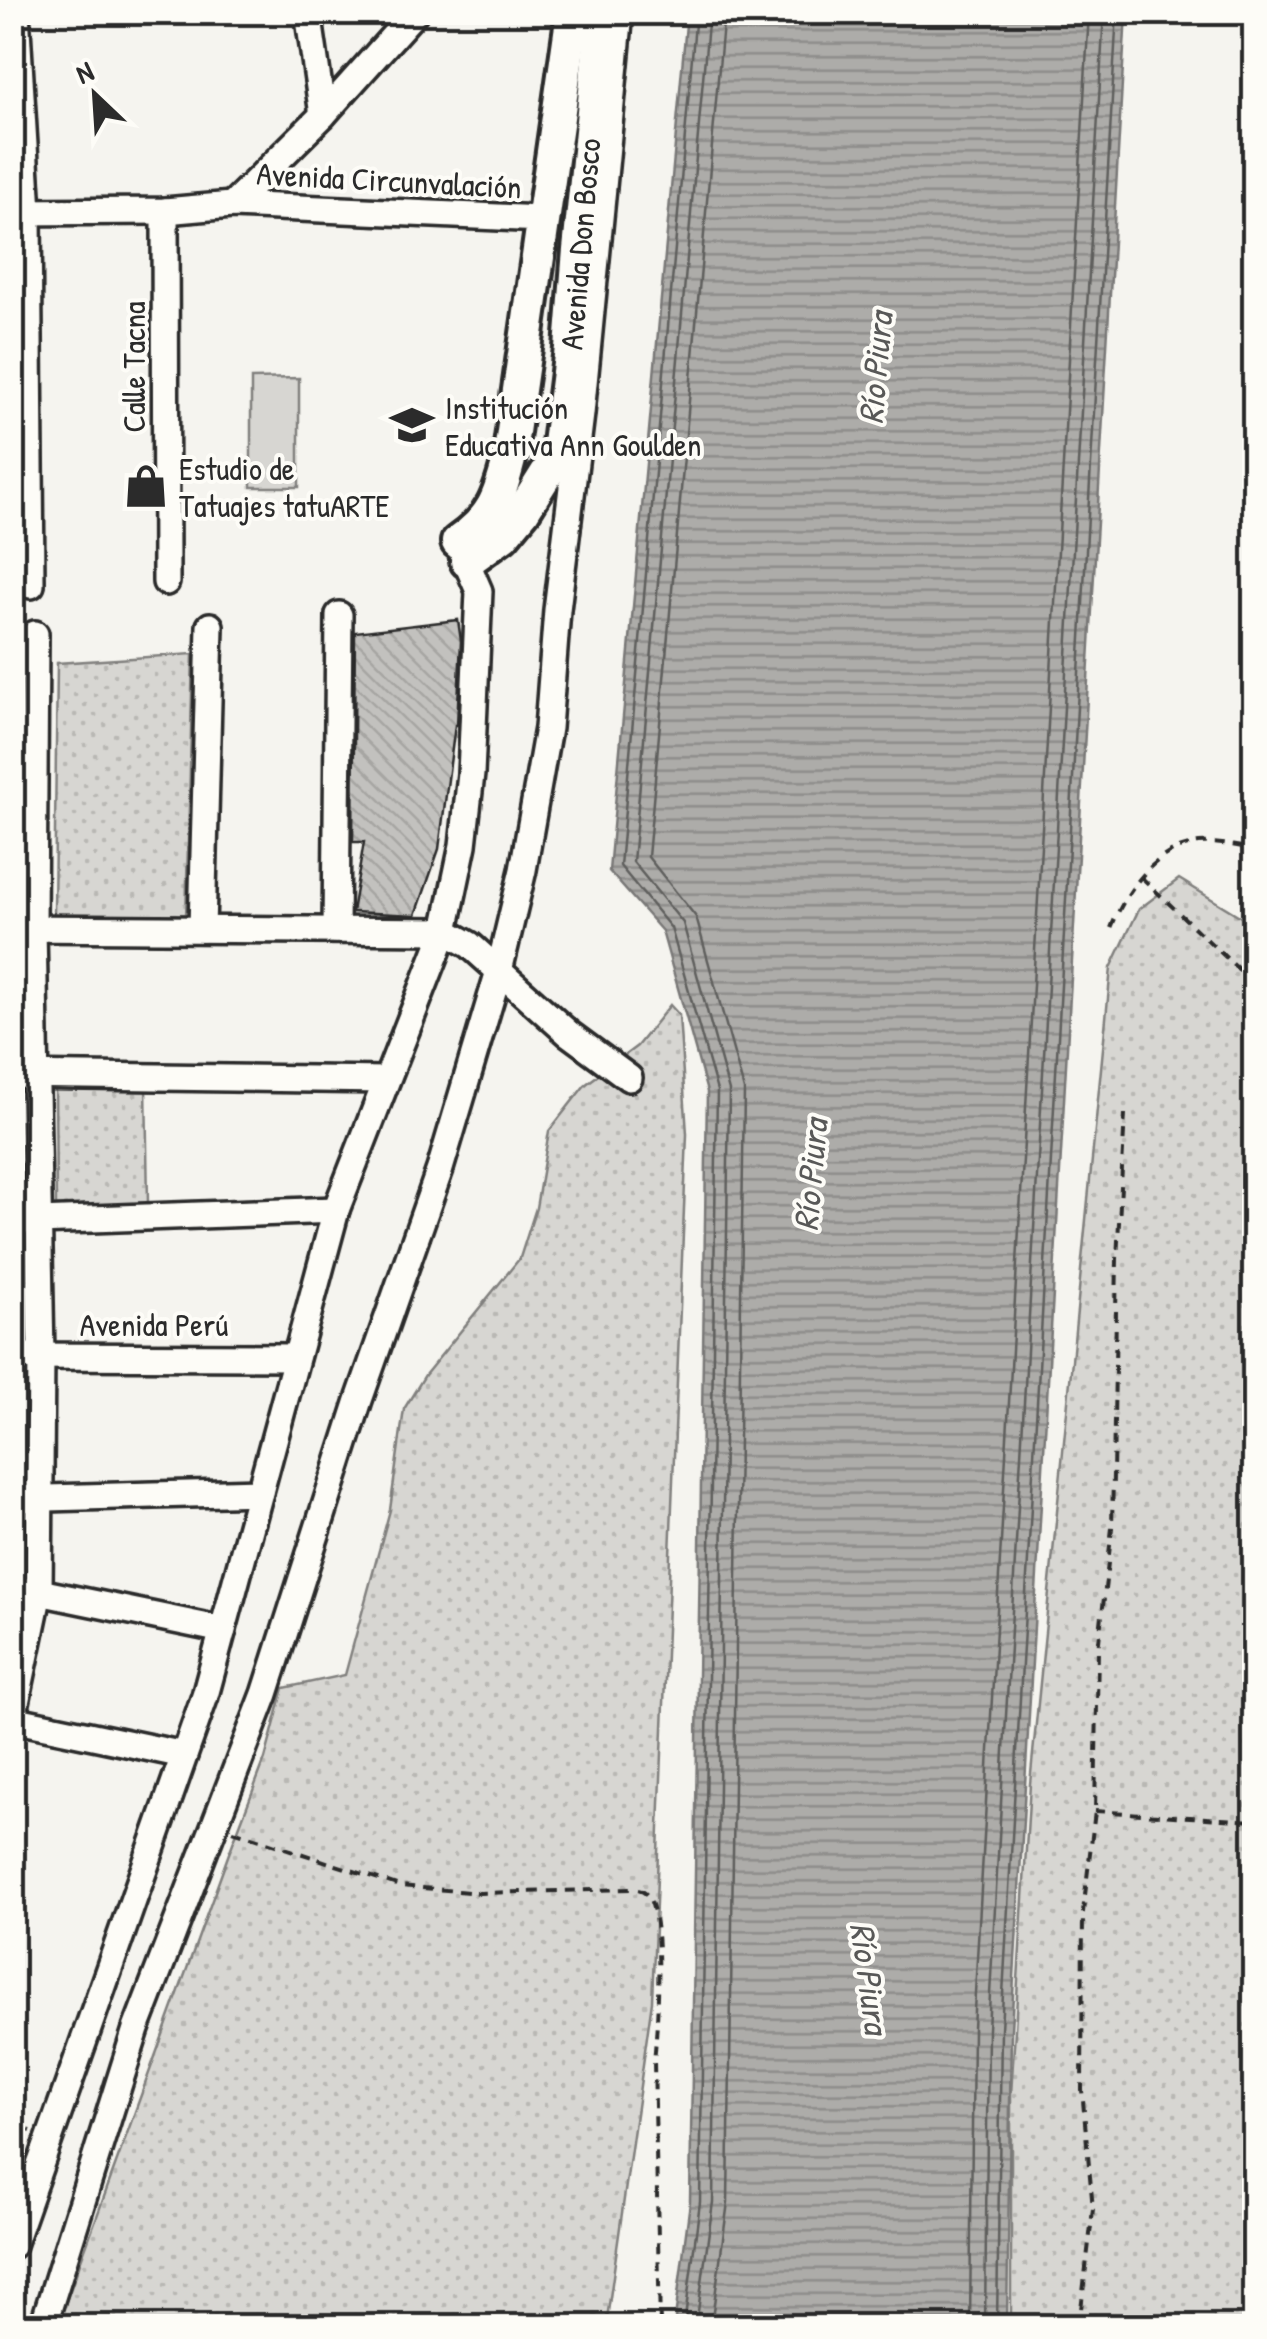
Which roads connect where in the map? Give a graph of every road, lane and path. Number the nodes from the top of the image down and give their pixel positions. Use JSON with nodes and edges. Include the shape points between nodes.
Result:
{"nodes":[{"id":1,"x":16,"y":12,"type":"edge"},
{"id":2,"x":308,"y":12,"type":"edge"},
{"id":3,"x":415,"y":12,"type":"edge"},
{"id":4,"x":573,"y":12,"type":"edge"},
{"id":5,"x":603,"y":12,"type":"edge"},
{"id":6,"x":620,"y":12,"type":"edge"},
{"id":7,"x":324,"y":116,"type":"junction"},
{"id":8,"x":232,"y":205,"type":"junction"},
{"id":9,"x":166,"y":211,"type":"junction"},
{"id":10,"x":20,"y":212,"type":"edge"},
{"id":11,"x":542,"y":219,"type":"junction"},
{"id":12,"x":462,"y":551,"type":"junction"},
{"id":13,"x":166,"y":582,"type":"dead end"},
{"id":14,"x":31,"y":586,"type":"dead end"},
{"id":15,"x":339,"y":615,"type":"dead end"},
{"id":16,"x":210,"y":626,"type":"dead end"},
{"id":17,"x":35,"y":634,"type":"dead end"},
{"id":18,"x":23,"y":798,"type":"edge"},
{"id":19,"x":1254,"y":849,"type":"edge"},
{"id":20,"x":1140,"y":877,"type":"junction"},
{"id":21,"x":22,"y":928,"type":"edge"},
{"id":22,"x":1111,"y":928,"type":"dead end"},
{"id":23,"x":202,"y":929,"type":"junction"},
{"id":24,"x":336,"y":930,"type":"junction"},
{"id":25,"x":446,"y":930,"type":"junction"},
{"id":26,"x":498,"y":971,"type":"junction"},
{"id":27,"x":1254,"y":984,"type":"edge"},
{"id":28,"x":24,"y":1075,"type":"edge"},
{"id":29,"x":629,"y":1078,"type":"dead end"},
{"id":30,"x":386,"y":1080,"type":"junction"},
{"id":31,"x":1125,"y":1114,"type":"dead end"},
{"id":32,"x":336,"y":1210,"type":"junction"},
{"id":33,"x":25,"y":1221,"type":"edge"},
{"id":34,"x":12,"y":1356,"type":"edge"},
{"id":35,"x":41,"y":1356,"type":"junction"},
{"id":36,"x":296,"y":1356,"type":"junction"},
{"id":37,"x":260,"y":1492,"type":"junction"},
{"id":38,"x":25,"y":1499,"type":"edge"},
{"id":39,"x":12,"y":1590,"type":"edge"},
{"id":40,"x":39,"y":1592,"type":"junction"},
{"id":41,"x":222,"y":1630,"type":"junction"},
{"id":42,"x":13,"y":1720,"type":"edge"},
{"id":43,"x":184,"y":1755,"type":"junction"},
{"id":44,"x":1095,"y":1812,"type":"junction"},
{"id":45,"x":1254,"y":1822,"type":"edge"},
{"id":46,"x":214,"y":1825,"type":"junction"},
{"id":47,"x":12,"y":2245,"type":"edge"},
{"id":48,"x":43,"y":2326,"type":"edge"},
{"id":49,"x":660,"y":2326,"type":"edge"},
{"id":50,"x":1079,"y":2326,"type":"edge"}],
"edges":[{"from":1,"to":10,"type":"street"},
{"from":2,"to":7,"type":"street"},
{"from":3,"to":7,"type":"street","name":"Avenida Circunvalación"},
{"from":4,"to":11,"type":"main road","name":"Avenida Don Bosco"},
{"from":5,"to":12,"type":"main road","name":"Avenida Don Bosco","via":[[559,444],[554,463],[503,535]]},
{"from":6,"to":26,"type":"street","via":[[548,728]]},
{"from":7,"to":8,"type":"street","name":"Avenida Circunvalación"},
{"from":8,"to":9,"type":"street","name":"Avenida Circunvalación"},
{"from":8,"to":11,"type":"street","name":"Avenida Circunvalación"},
{"from":9,"to":10,"type":"street","name":"Avenida Circunvalación"},
{"from":9,"to":13,"type":"street","name":"Calle Tacna"},
{"from":10,"to":14,"type":"street"},
{"from":11,"to":12,"type":"main road","name":"Avenida Don Bosco","via":[[509,460],[502,489]]},
{"from":12,"to":25,"type":"street","via":[[479,591],[471,774]]},
{"from":15,"to":24,"type":"street"},
{"from":16,"to":23,"type":"street"},
{"from":17,"to":18,"type":"street"},
{"from":18,"to":21,"type":"street"},
{"from":19,"to":20,"type":"path","via":[[1198,843],[1166,855]]},
{"from":20,"to":22,"type":"path"},
{"from":20,"to":27,"type":"path"},
{"from":21,"to":23,"type":"street"},
{"from":21,"to":28,"type":"street"},
{"from":23,"to":24,"type":"street"},
{"from":24,"to":25,"type":"street"},
{"from":25,"to":26,"type":"street"},
{"from":25,"to":30,"type":"street"},
{"from":26,"to":29,"type":"street"},
{"from":26,"to":46,"type":"street","via":[[440,1169],[265,1694]]},
{"from":28,"to":30,"type":"street"},
{"from":28,"to":33,"type":"street"},
{"from":30,"to":32,"type":"street"},
{"from":31,"to":44,"type":"path"},
{"from":32,"to":33,"type":"street"},
{"from":32,"to":36,"type":"street"},
{"from":33,"to":35,"type":"street"},
{"from":34,"to":35,"type":"street","name":"Avenida Perú"},
{"from":35,"to":36,"type":"street","name":"Avenida Perú"},
{"from":35,"to":38,"type":"street"},
{"from":36,"to":37,"type":"street"},
{"from":37,"to":38,"type":"street"},
{"from":37,"to":41,"type":"street"},
{"from":38,"to":40,"type":"street"},
{"from":39,"to":40,"type":"street"},
{"from":40,"to":41,"type":"street"},
{"from":40,"to":42,"type":"street"},
{"from":41,"to":43,"type":"street"},
{"from":42,"to":43,"type":"street"},
{"from":43,"to":47,"type":"street"},
{"from":44,"to":45,"type":"path"},
{"from":44,"to":50,"type":"path","via":[[1082,1952],[1082,2090],[1093,2210]]},
{"from":46,"to":48,"type":"street","via":[[136,2029]]},
{"from":46,"to":49,"type":"path","via":[[400,1886],[480,1893],[632,1889],[648,1896],[657,1959]]}]}
